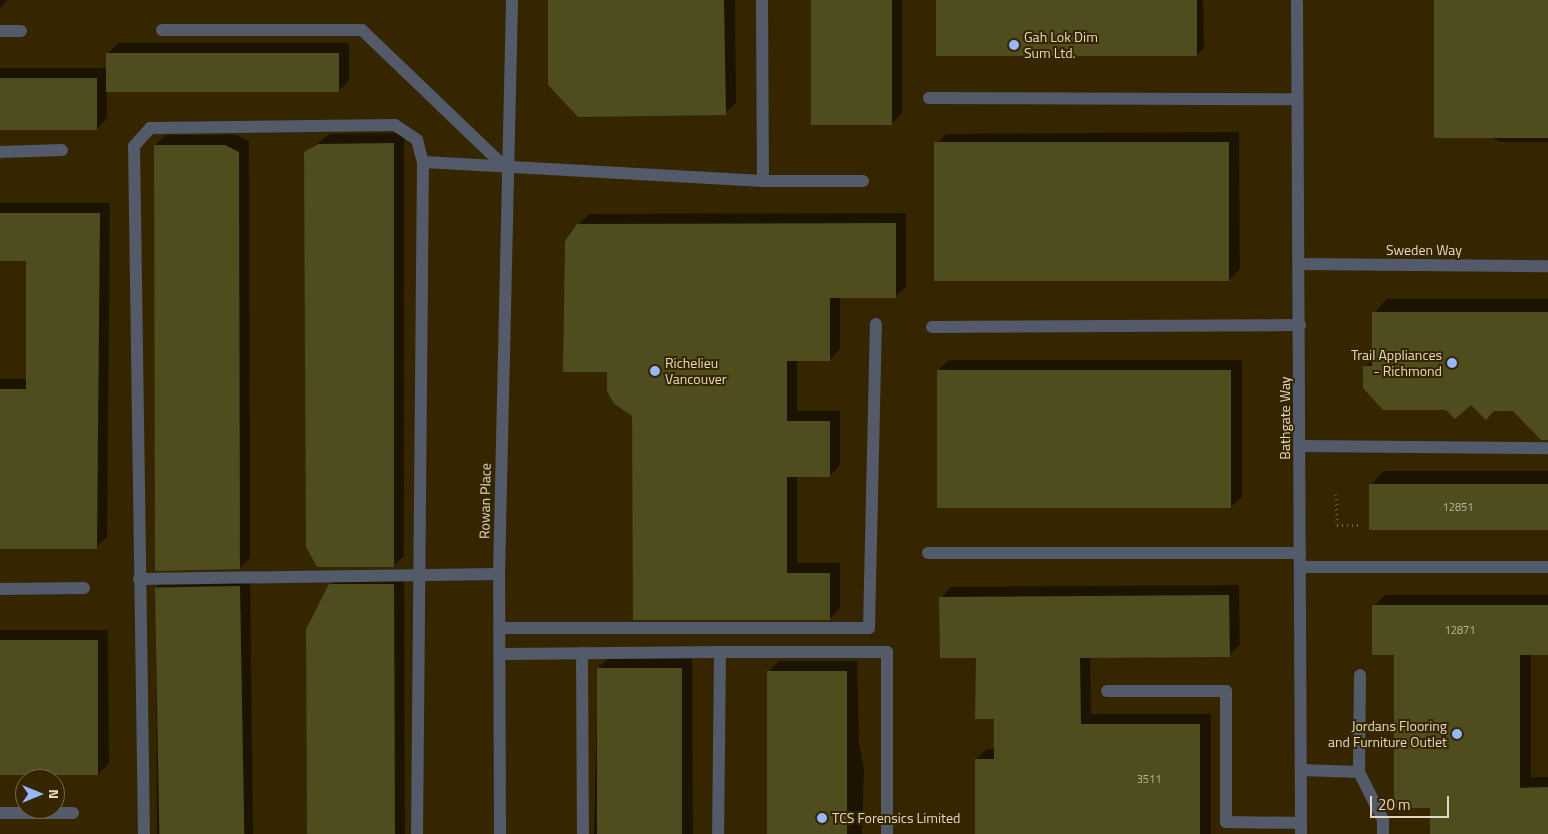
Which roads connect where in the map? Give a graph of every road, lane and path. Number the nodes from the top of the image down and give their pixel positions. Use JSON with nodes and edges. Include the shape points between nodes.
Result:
{"nodes":[{"id":1,"x":512,"y":0,"type":"edge"},
{"id":2,"x":762,"y":0,"type":"edge"},
{"id":3,"x":1296,"y":2,"type":"dead end"},
{"id":4,"x":162,"y":30,"type":"dead end"},
{"id":5,"x":0,"y":31,"type":"edge"},
{"id":6,"x":21,"y":31,"type":"dead end"},
{"id":7,"x":929,"y":98,"type":"dead end"},
{"id":8,"x":1297,"y":99,"type":"junction"},
{"id":9,"x":62,"y":150,"type":"dead end"},
{"id":10,"x":0,"y":152,"type":"edge"},
{"id":11,"x":423,"y":162,"type":"junction"},
{"id":12,"x":507,"y":169,"type":"junction"},
{"id":13,"x":763,"y":181,"type":"junction"},
{"id":14,"x":863,"y":181,"type":"dead end"},
{"id":15,"x":1300,"y":264,"type":"junction"},
{"id":16,"x":1548,"y":266,"type":"edge"},
{"id":17,"x":876,"y":324,"type":"dead end"},
{"id":18,"x":1300,"y":325,"type":"junction"},
{"id":19,"x":932,"y":327,"type":"dead end"},
{"id":20,"x":1300,"y":446,"type":"junction"},
{"id":21,"x":1548,"y":448,"type":"edge"},
{"id":22,"x":1336,"y":494,"type":"dead end"},
{"id":23,"x":1358,"y":525,"type":"dead end"},
{"id":24,"x":1300,"y":552,"type":"junction"},
{"id":25,"x":928,"y":553,"type":"dead end"},
{"id":26,"x":1301,"y":567,"type":"junction"},
{"id":27,"x":1548,"y":567,"type":"edge"},
{"id":28,"x":499,"y":574,"type":"junction"},
{"id":29,"x":419,"y":575,"type":"junction"},
{"id":30,"x":139,"y":579,"type":"junction"},
{"id":31,"x":84,"y":588,"type":"dead end"},
{"id":32,"x":0,"y":589,"type":"edge"},
{"id":33,"x":500,"y":628,"type":"junction"},
{"id":34,"x":720,"y":652,"type":"junction"},
{"id":35,"x":582,"y":653,"type":"junction"},
{"id":36,"x":500,"y":654,"type":"junction"},
{"id":37,"x":1360,"y":675,"type":"dead end"},
{"id":38,"x":1107,"y":691,"type":"dead end"},
{"id":39,"x":1301,"y":770,"type":"junction"},
{"id":40,"x":1359,"y":772,"type":"junction"},
{"id":41,"x":0,"y":813,"type":"edge"},
{"id":42,"x":73,"y":813,"type":"dead end"},
{"id":43,"x":1226,"y":828,"type":"edge"},
{"id":44,"x":1301,"y":828,"type":"edge"},
{"id":45,"x":144,"y":834,"type":"edge"},
{"id":46,"x":417,"y":834,"type":"edge"},
{"id":47,"x":500,"y":834,"type":"edge"},
{"id":48,"x":583,"y":834,"type":"edge"},
{"id":49,"x":718,"y":834,"type":"edge"},
{"id":50,"x":887,"y":834,"type":"edge"},
{"id":51,"x":1383,"y":834,"type":"edge"}],
"edges":[{"from":1,"to":12,"type":"street","name":"Rowan Place","via":[[513,109]]},
{"from":2,"to":13,"type":"street"},
{"from":3,"to":8,"type":"street","name":"Bathgate Way"},
{"from":4,"to":12,"type":"street","via":[[362,30]]},
{"from":5,"to":6,"type":"street"},
{"from":7,"to":8,"type":"street"},
{"from":8,"to":15,"type":"street","name":"Bathgate Way"},
{"from":9,"to":10,"type":"street"},
{"from":11,"to":12,"type":"street"},
{"from":11,"to":29,"type":"street"},
{"from":11,"to":30,"type":"street","via":[[417,140],[395,125],[150,128],[134,146]]},
{"from":12,"to":13,"type":"street"},
{"from":12,"to":28,"type":"street","name":"Rowan Place"},
{"from":13,"to":14,"type":"street"},
{"from":15,"to":16,"type":"street","name":"Sweden Way"},
{"from":15,"to":18,"type":"street","name":"Bathgate Way"},
{"from":17,"to":33,"type":"street","via":[[868,628]]},
{"from":18,"to":19,"type":"street"},
{"from":18,"to":20,"type":"street","name":"Bathgate Way"},
{"from":20,"to":21,"type":"street"},
{"from":20,"to":24,"type":"street","name":"Bathgate Way"},
{"from":22,"to":23,"type":"path","via":[[1337,525]]},
{"from":24,"to":25,"type":"street"},
{"from":24,"to":26,"type":"street","name":"Bathgate Way"},
{"from":26,"to":27,"type":"street"},
{"from":26,"to":39,"type":"street","name":"Bathgate Way"},
{"from":28,"to":29,"type":"street"},
{"from":28,"to":33,"type":"street","name":"Rowan Place"},
{"from":29,"to":30,"type":"street"},
{"from":29,"to":46,"type":"street"},
{"from":30,"to":45,"type":"street"},
{"from":31,"to":32,"type":"street"},
{"from":33,"to":36,"type":"street","name":"Rowan Place"},
{"from":34,"to":35,"type":"street"},
{"from":34,"to":49,"type":"street"},
{"from":34,"to":50,"type":"street","via":[[887,652]]},
{"from":35,"to":36,"type":"street"},
{"from":35,"to":48,"type":"street"},
{"from":36,"to":47,"type":"street","name":"Rowan Place"},
{"from":37,"to":40,"type":"street"},
{"from":38,"to":43,"type":"street","via":[[1226,691]]},
{"from":39,"to":40,"type":"street"},
{"from":39,"to":44,"type":"street","name":"Bathgate Way"},
{"from":40,"to":51,"type":"street","via":[[1382,820]]},
{"from":41,"to":42,"type":"street"},
{"from":43,"to":44,"type":"street"}]}
